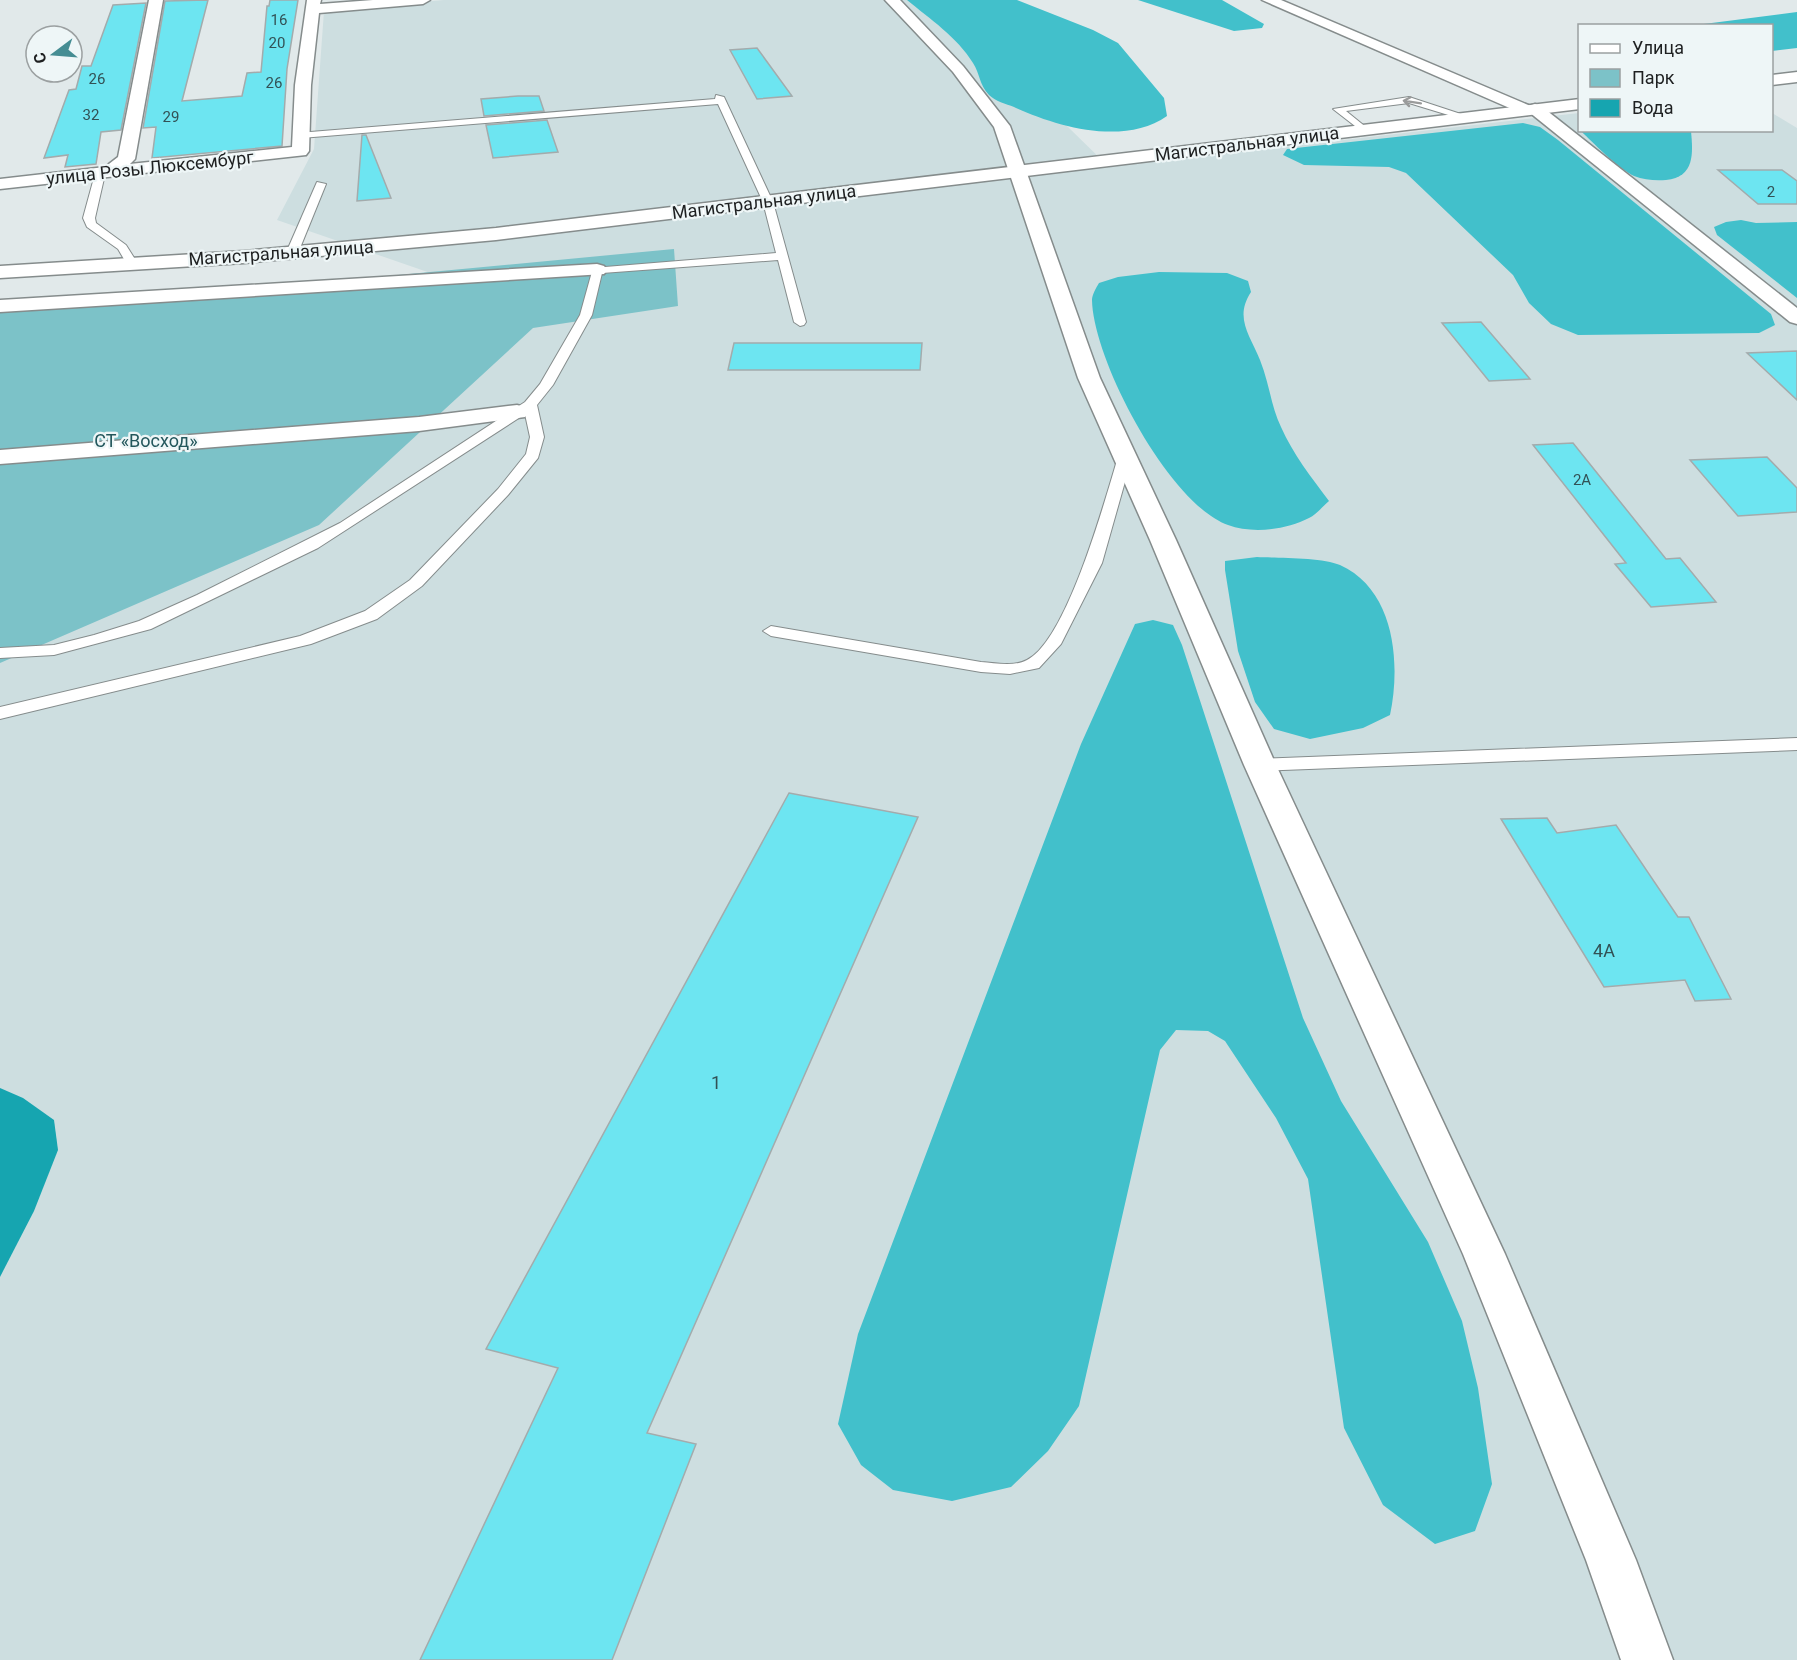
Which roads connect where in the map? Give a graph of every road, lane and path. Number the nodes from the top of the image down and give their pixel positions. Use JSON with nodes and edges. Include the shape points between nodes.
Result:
{"nodes":[{"id":1,"x":156,"y":0,"type":"edge"},
{"id":2,"x":423,"y":0,"type":"edge"},
{"id":3,"x":892,"y":0,"type":"edge"},
{"id":4,"x":1269,"y":0,"type":"edge"},
{"id":5,"x":314,"y":5,"type":"edge"},
{"id":6,"x":1797,"y":77,"type":"edge"},
{"id":7,"x":1773,"y":80,"type":"edge"},
{"id":8,"x":1578,"y":104,"type":"edge"},
{"id":9,"x":1531,"y":110,"type":"junction"},
{"id":10,"x":1468,"y":118,"type":"junction"},
{"id":11,"x":1364,"y":130,"type":"junction"},
{"id":12,"x":301,"y":143,"type":"junction"},
{"id":13,"x":1019,"y":171,"type":"junction"},
{"id":14,"x":104,"y":174,"type":"junction"},
{"id":15,"x":0,"y":184,"type":"edge"},
{"id":16,"x":321,"y":184,"type":"dead end"},
{"id":17,"x":768,"y":202,"type":"junction"},
{"id":18,"x":292,"y":253,"type":"junction"},
{"id":19,"x":255,"y":256,"type":"junction"},
{"id":20,"x":782,"y":256,"type":"junction"},
{"id":21,"x":132,"y":264,"type":"junction"},
{"id":22,"x":597,"y":270,"type":"junction"},
{"id":23,"x":0,"y":272,"type":"edge"},
{"id":24,"x":243,"y":291,"type":"junction"},
{"id":25,"x":0,"y":306,"type":"edge"},
{"id":26,"x":1797,"y":318,"type":"edge"},
{"id":27,"x":800,"y":322,"type":"dead end"},
{"id":28,"x":523,"y":409,"type":"junction"},
{"id":29,"x":0,"y":456,"type":"edge"},
{"id":30,"x":1125,"y":457,"type":"junction"},
{"id":31,"x":771,"y":631,"type":"dead end"},
{"id":32,"x":0,"y":653,"type":"edge"},
{"id":33,"x":0,"y":713,"type":"edge"},
{"id":34,"x":1797,"y":744,"type":"edge"},
{"id":35,"x":1260,"y":765,"type":"junction"},
{"id":36,"x":1647,"y":1660,"type":"edge"}],
"edges":[{"from":1,"to":14,"type":"street","via":[[126,159]]},
{"from":2,"to":5,"type":"street"},
{"from":3,"to":13,"type":"street","via":[[958,69],[1002,126]]},
{"from":4,"to":9,"type":"street"},
{"from":5,"to":12,"type":"street","via":[[303,85]]},
{"from":6,"to":7,"type":"street"},
{"from":8,"to":9,"type":"street","name":"Магистральная улица"},
{"from":9,"to":10,"type":"street","name":"Магистральная улица"},
{"from":9,"to":26,"type":"street"},
{"from":10,"to":11,"type":"street","name":"Магистральная улица"},
{"from":10,"to":11,"type":"lane","one_way":true,"via":[[1409,100],[1338,109]]},
{"from":11,"to":13,"type":"street","name":"Магистральная улица"},
{"from":12,"to":14,"type":"street","name":"улица Розы Люксембург"},
{"from":12,"to":17,"type":"lane","via":[[720,99]]},
{"from":13,"to":17,"type":"street","name":"Магистральная улица"},
{"from":13,"to":30,"type":"street","via":[[1089,378]]},
{"from":14,"to":15,"type":"street","name":"улица Розы Люксембург"},
{"from":14,"to":21,"type":"lane","via":[[89,218],[91,225],[122,247]]},
{"from":16,"to":18,"type":"lane"},
{"from":17,"to":18,"type":"street","name":"Магистральная улица"},
{"from":17,"to":20,"type":"lane"},
{"from":18,"to":19,"type":"street","name":"Магистральная улица"},
{"from":19,"to":21,"type":"street","name":"Магистральная улица"},
{"from":19,"to":24,"type":"street"},
{"from":20,"to":22,"type":"lane"},
{"from":20,"to":27,"type":"lane"},
{"from":21,"to":23,"type":"street","name":"Магистральная улица"},
{"from":22,"to":24,"type":"street"},
{"from":22,"to":28,"type":"lane","via":[[586,315],[546,385]]},
{"from":24,"to":25,"type":"street"},
{"from":28,"to":29,"type":"street","via":[[419,424]]},
{"from":28,"to":32,"type":"lane","via":[[345,526],[203,598],[145,625],[99,639],[54,650]]},
{"from":28,"to":33,"type":"lane","via":[[537,437],[533,455],[416,583],[371,615],[305,640]]},
{"from":30,"to":31,"type":"lane","via":[[1094,563],[1055,640],[1033,664],[1010,669],[981,667]]},
{"from":30,"to":35,"type":"street"},
{"from":34,"to":35,"type":"lane"},
{"from":35,"to":36,"type":"street","via":[[1484,1254],[1611,1560]]}]}
